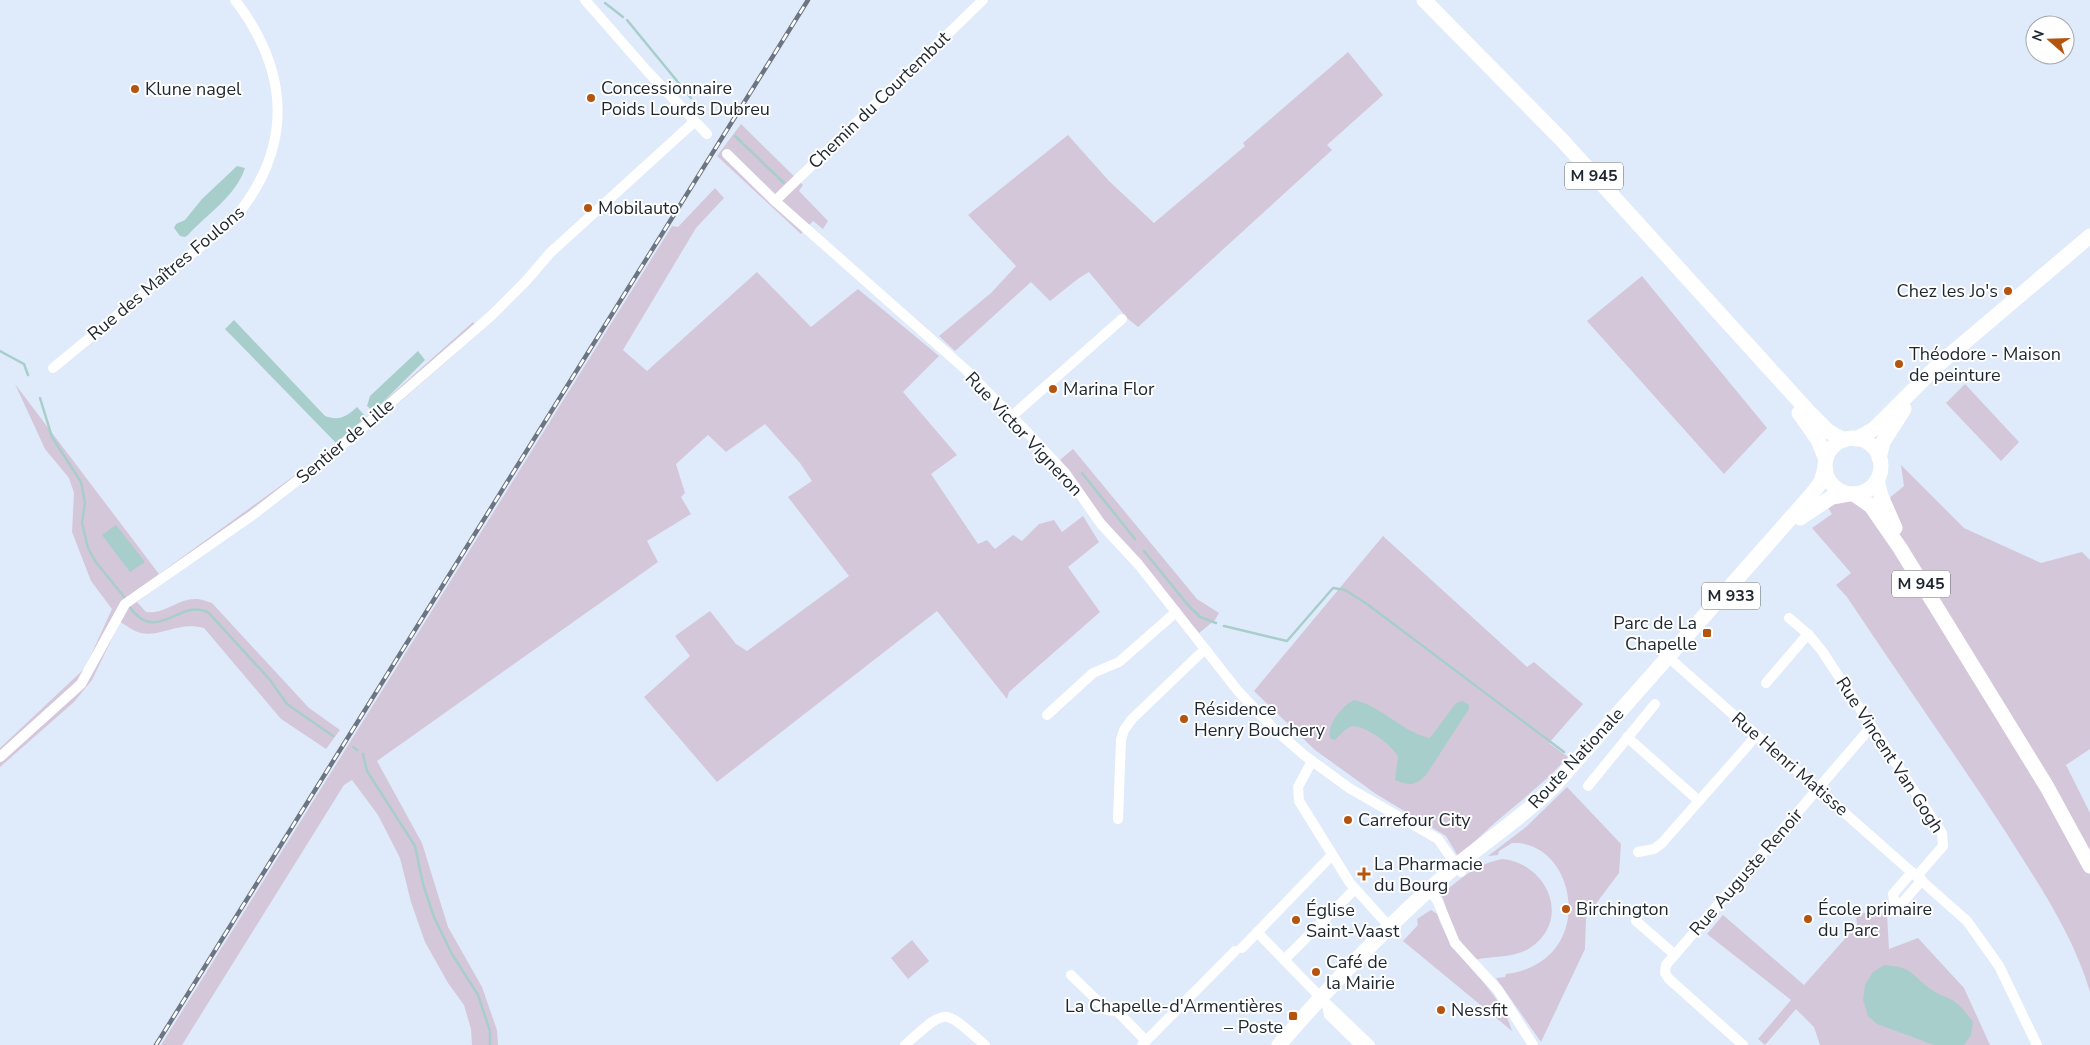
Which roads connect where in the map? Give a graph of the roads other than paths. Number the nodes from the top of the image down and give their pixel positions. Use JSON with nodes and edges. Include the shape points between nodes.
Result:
{"nodes":[{"id":1,"x":234,"y":0,"type":"edge"},
{"id":2,"x":585,"y":0,"type":"edge"},
{"id":3,"x":983,"y":0,"type":"edge"},
{"id":4,"x":1424,"y":0,"type":"edge"},
{"id":5,"x":694,"y":122,"type":"junction"},
{"id":6,"x":707,"y":134,"type":"dead end"},
{"id":7,"x":728,"y":154,"type":"dead end"},
{"id":8,"x":775,"y":201,"type":"junction"},
{"id":9,"x":2090,"y":236,"type":"edge"},
{"id":10,"x":1695,"y":290,"type":"junction"},
{"id":11,"x":1122,"y":319,"type":"dead end"},
{"id":12,"x":1956,"y":350,"type":"junction"},
{"id":13,"x":53,"y":368,"type":"dead end"},
{"id":14,"x":1012,"y":416,"type":"junction"},
{"id":15,"x":1850,"y":439,"type":"junction"},
{"id":16,"x":1879,"y":458,"type":"junction"},
{"id":17,"x":1825,"y":464,"type":"junction"},
{"id":18,"x":1877,"y":480,"type":"junction"},
{"id":19,"x":1851,"y":494,"type":"junction"},
{"id":20,"x":1176,"y":612,"type":"junction"},
{"id":21,"x":1788,"y":618,"type":"dead end"},
{"id":22,"x":1808,"y":634,"type":"junction"},
{"id":23,"x":1205,"y":649,"type":"junction"},
{"id":24,"x":1670,"y":659,"type":"junction"},
{"id":25,"x":1982,"y":679,"type":"junction"},
{"id":26,"x":1766,"y":683,"type":"dead end"},
{"id":27,"x":1655,"y":704,"type":"dead end"},
{"id":28,"x":1047,"y":715,"type":"dead end"},
{"id":29,"x":1871,"y":727,"type":"junction"},
{"id":30,"x":1756,"y":735,"type":"junction"},
{"id":31,"x":1627,"y":737,"type":"junction"},
{"id":32,"x":0,"y":757,"type":"edge"},
{"id":33,"x":1312,"y":761,"type":"junction"},
{"id":34,"x":1588,"y":786,"type":"dead end"},
{"id":35,"x":1818,"y":789,"type":"junction"},
{"id":36,"x":1699,"y":801,"type":"junction"},
{"id":37,"x":1118,"y":819,"type":"dead end"},
{"id":38,"x":1638,"y":852,"type":"dead end"},
{"id":39,"x":1332,"y":855,"type":"junction"},
{"id":40,"x":2090,"y":866,"type":"edge"},
{"id":41,"x":1459,"y":869,"type":"junction"},
{"id":42,"x":1917,"y":876,"type":"junction"},
{"id":43,"x":1355,"y":888,"type":"junction"},
{"id":44,"x":1432,"y":893,"type":"junction"},
{"id":45,"x":1636,"y":921,"type":"dead end"},
{"id":46,"x":1394,"y":931,"type":"junction"},
{"id":47,"x":1257,"y":932,"type":"junction"},
{"id":48,"x":1674,"y":954,"type":"junction"},
{"id":49,"x":1284,"y":960,"type":"junction"},
{"id":50,"x":1071,"y":975,"type":"dead end"},
{"id":51,"x":1323,"y":1001,"type":"junction"},
{"id":52,"x":1144,"y":1043,"type":"edge"},
{"id":53,"x":905,"y":1045,"type":"edge"},
{"id":54,"x":985,"y":1045,"type":"edge"},
{"id":55,"x":1280,"y":1045,"type":"edge"},
{"id":56,"x":1291,"y":1045,"type":"edge"},
{"id":57,"x":1360,"y":1045,"type":"edge"},
{"id":58,"x":1370,"y":1045,"type":"edge"},
{"id":59,"x":1533,"y":1045,"type":"edge"},
{"id":60,"x":1744,"y":1045,"type":"edge"},
{"id":61,"x":2037,"y":1045,"type":"edge"}],
"edges":[{"from":1,"to":13,"type":"street","name":"Rue des Maîtres Foulons","via":[[253,26],[271,62],[279,107],[272,150],[256,190],[234,219]]},
{"from":2,"to":5,"type":"street"},
{"from":3,"to":8,"type":"street","name":"Chemin du Courtembut"},
{"from":4,"to":10,"type":"main road","number":"M 945","via":[[1554,132]]},
{"from":5,"to":6,"type":"street"},
{"from":5,"to":32,"type":"street","name":"Sentier de Lille","via":[[550,253],[497,310],[333,453],[129,601],[116,616],[81,684]]},
{"from":7,"to":8,"type":"street","name":"Rue Victor Vigneron"},
{"from":8,"to":14,"type":"street","name":"Rue Victor Vigneron"},
{"from":9,"to":12,"type":"main road"},
{"from":10,"to":15,"type":"main road","number":"M 945","via":[[1808,412],[1828,431]]},
{"from":10,"to":17,"type":"main road","number":"M 945","via":[[1805,420],[1821,446]]},
{"from":11,"to":14,"type":"street"},
{"from":12,"to":15,"type":"main road","via":[[1874,429]]},
{"from":12,"to":16,"type":"main road","via":[[1904,409],[1883,442]]},
{"from":14,"to":20,"type":"street","name":"Rue Victor Vigneron","via":[[1066,474],[1101,524]]},
{"from":15,"to":16,"type":"main road","via":[[1871,445]]},
{"from":15,"to":17,"type":"main road","via":[[1833,446]]},
{"from":16,"to":18,"type":"main road"},
{"from":17,"to":19,"type":"main road","via":[[1827,478],[1833,487]]},
{"from":17,"to":24,"type":"main road","name":"Route Nationale","number":"M 933","via":[[1821,482],[1811,495]]},
{"from":18,"to":19,"type":"main road","via":[[1869,489]]},
{"from":18,"to":25,"type":"main road","number":"M 945","via":[[1895,528]]},
{"from":19,"to":24,"type":"main road","name":"Route Nationale","number":"M 933","via":[[1832,497],[1800,518]]},
{"from":19,"to":25,"type":"main road","number":"M 945","via":[[1866,502],[1876,513]]},
{"from":20,"to":23,"type":"street","name":"Rue Victor Vigneron"},
{"from":20,"to":28,"type":"street","via":[[1119,662],[1093,672]]},
{"from":21,"to":22,"type":"street","name":"Rue Vincent Van Gogh"},
{"from":22,"to":26,"type":"street"},
{"from":22,"to":29,"type":"street","name":"Rue Vincent Van Gogh"},
{"from":23,"to":33,"type":"street","name":"Rue Victor Vigneron","via":[[1256,710]]},
{"from":23,"to":37,"type":"street","via":[[1124,730]]},
{"from":24,"to":30,"type":"street","name":"Rue Henri Matisse"},
{"from":24,"to":41,"type":"main road","name":"Route Nationale","number":"M 933","via":[[1543,796]]},
{"from":25,"to":40,"type":"main road","number":"M 945"},
{"from":27,"to":31,"type":"street"},
{"from":29,"to":35,"type":"street","name":"Rue Auguste Renoir"},
{"from":29,"to":42,"type":"street","name":"Rue Vincent Van Gogh","via":[[1944,838],[1941,849]]},
{"from":30,"to":35,"type":"street","name":"Rue Henri Matisse"},
{"from":30,"to":36,"type":"street"},
{"from":31,"to":34,"type":"street"},
{"from":31,"to":36,"type":"street"},
{"from":33,"to":39,"type":"street","via":[[1300,782],[1298,796]]},
{"from":33,"to":41,"type":"street","name":"Rue Victor Vigneron","via":[[1364,798],[1435,837]]},
{"from":35,"to":42,"type":"street","name":"Rue Henri Matisse"},
{"from":35,"to":48,"type":"street","name":"Rue Auguste Renoir"},
{"from":36,"to":38,"type":"street","via":[[1662,843],[1654,849]]},
{"from":39,"to":43,"type":"street"},
{"from":39,"to":47,"type":"street"},
{"from":41,"to":44,"type":"main road","name":"Route Nationale","number":"M 933"},
{"from":42,"to":61,"type":"street","name":"Rue Henri Matisse","via":[[1960,914],[1990,950]]},
{"from":43,"to":46,"type":"street"},
{"from":43,"to":49,"type":"street"},
{"from":44,"to":46,"type":"main road","name":"Route Nationale","number":"M 933"},
{"from":44,"to":59,"type":"street","via":[[1455,943],[1498,990]]},
{"from":45,"to":48,"type":"street"},
{"from":46,"to":51,"type":"main road","name":"Route Nationale","number":"M 933"},
{"from":47,"to":49,"type":"street"},
{"from":47,"to":52,"type":"street"},
{"from":48,"to":60,"type":"street","name":"Rue Auguste Renoir","via":[[1666,966],[1666,976]]},
{"from":49,"to":51,"type":"street"},
{"from":50,"to":52,"type":"street","via":[[1107,1010],[1117,1012]]},
{"from":51,"to":55,"type":"main road","name":"Route Nationale","number":"M 933"},
{"from":51,"to":56,"type":"main road","name":"Route Nationale","number":"M 933"},
{"from":51,"to":57,"type":"street","via":[[1329,1014]]},
{"from":51,"to":58,"type":"street"},
{"from":53,"to":54,"type":"street","via":[[944,1016],[956,1020]]}]}
